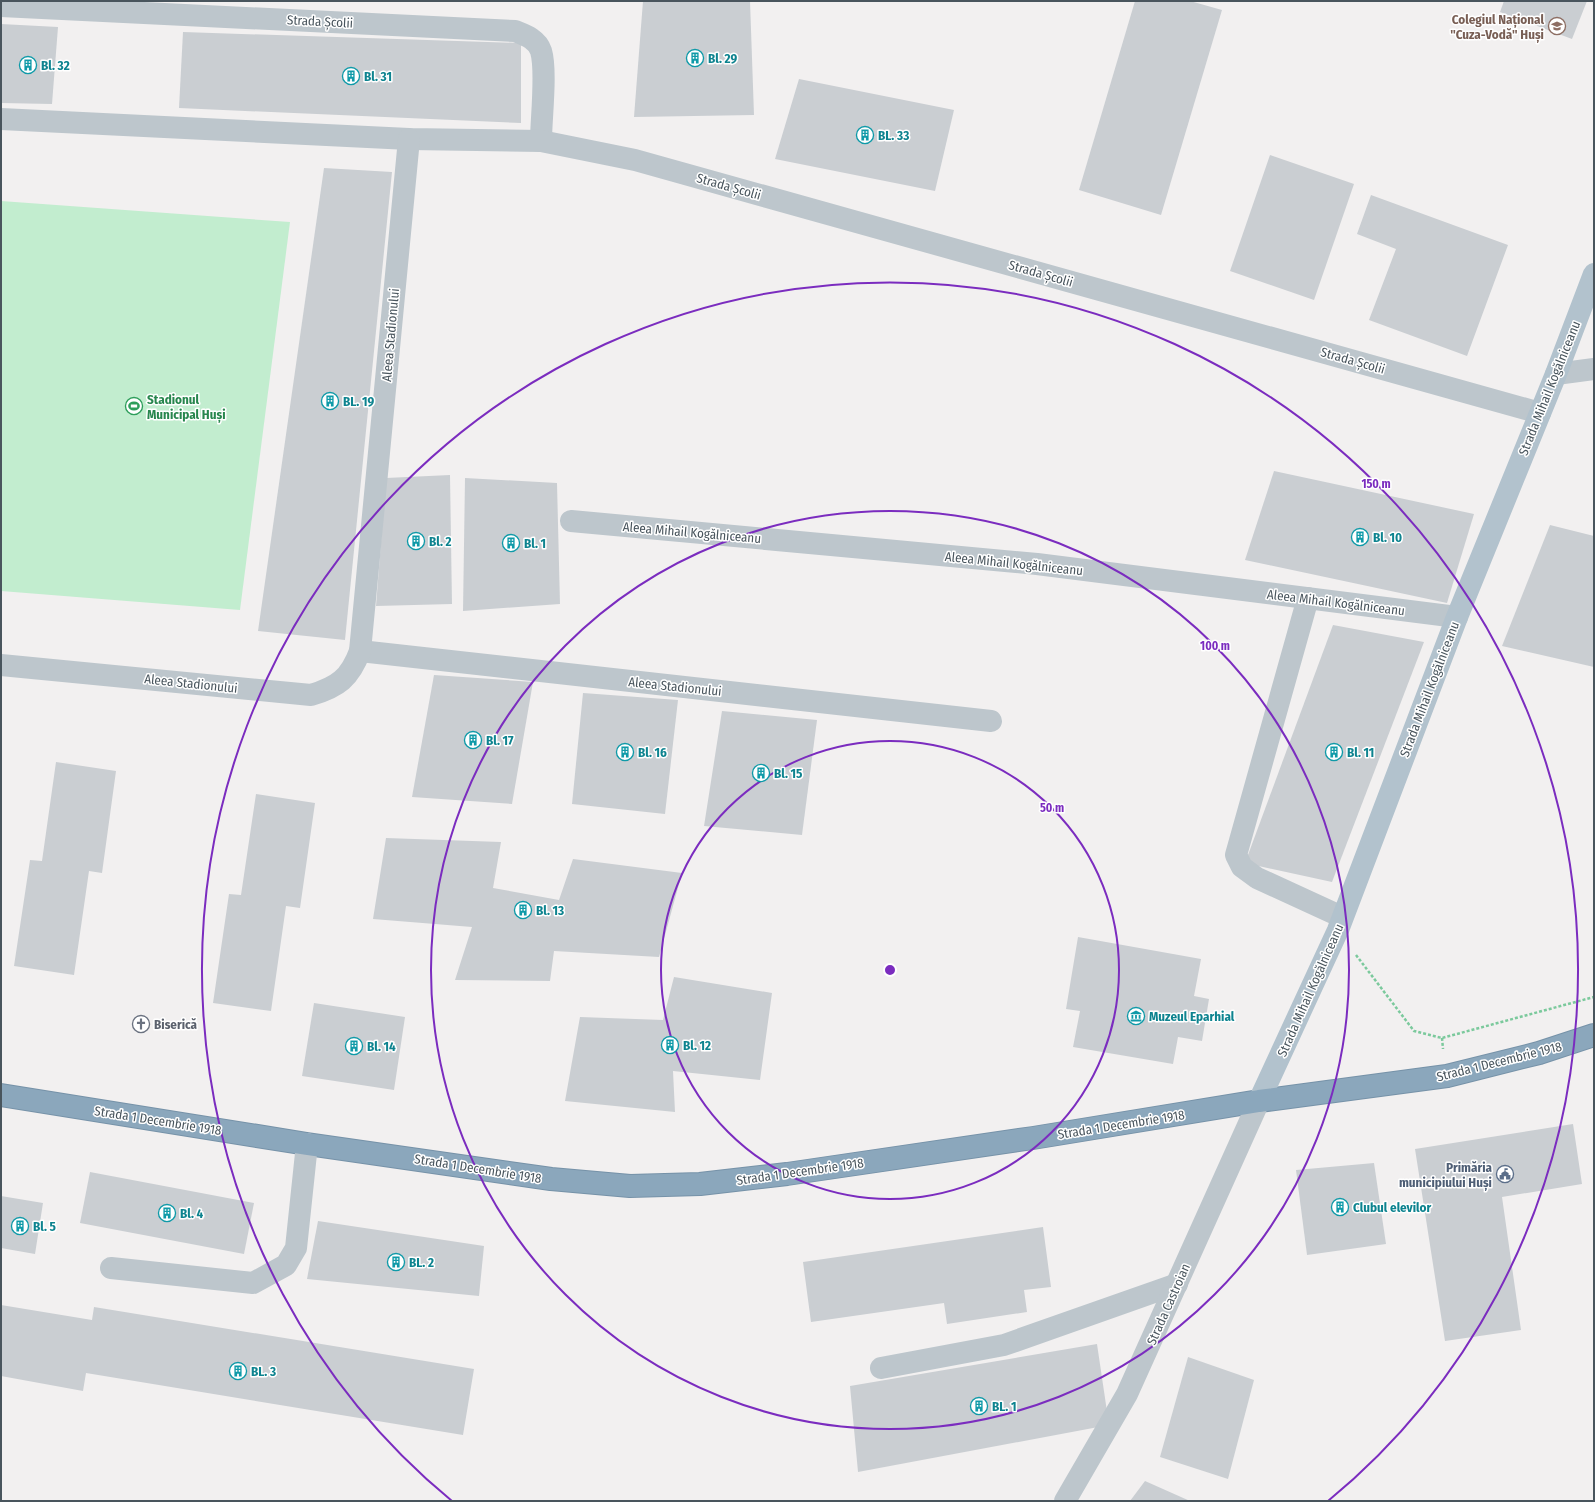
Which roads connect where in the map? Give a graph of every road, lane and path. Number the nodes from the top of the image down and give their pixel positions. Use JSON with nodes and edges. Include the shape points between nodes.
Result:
{"nodes":[{"id":1,"x":1,"y":6,"type":"edge"},
{"id":2,"x":1,"y":119,"type":"edge"},
{"id":3,"x":408,"y":139,"type":"junction"},
{"id":4,"x":541,"y":141,"type":"junction"},
{"id":5,"x":1594,"y":274,"type":"edge"},
{"id":6,"x":1594,"y":369,"type":"edge"},
{"id":7,"x":1556,"y":374,"type":"junction"},
{"id":8,"x":1540,"y":412,"type":"junction"},
{"id":9,"x":571,"y":521,"type":"dead end"},
{"id":10,"x":1308,"y":598,"type":"junction"},
{"id":11,"x":1457,"y":617,"type":"junction"},
{"id":12,"x":360,"y":651,"type":"junction"},
{"id":13,"x":1,"y":664,"type":"edge"},
{"id":14,"x":991,"y":722,"type":"dead end"},
{"id":15,"x":1340,"y":924,"type":"junction"},
{"id":16,"x":1594,"y":997,"type":"edge"},
{"id":17,"x":1594,"y":1035,"type":"edge"},
{"id":18,"x":1,"y":1095,"type":"edge"},
{"id":19,"x":1259,"y":1101,"type":"junction"},
{"id":20,"x":307,"y":1144,"type":"junction"},
{"id":21,"x":111,"y":1268,"type":"dead end"},
{"id":22,"x":1177,"y":1284,"type":"junction"},
{"id":23,"x":881,"y":1368,"type":"dead end"},
{"id":24,"x":1065,"y":1501,"type":"edge"}],
"edges":[{"from":1,"to":4,"type":"street","name":"Strada Școlii","via":[[515,31],[530,37],[541,50]]},
{"from":2,"to":3,"type":"street","name":"Strada Școlii"},
{"from":3,"to":4,"type":"street","name":"Strada Școlii"},
{"from":3,"to":12,"type":"street","name":"Aleea Stadionului"},
{"from":4,"to":8,"type":"street","name":"Strada Școlii","via":[[635,160]]},
{"from":5,"to":7,"type":"main road","name":"Strada Mihail Kogălniceanu"},
{"from":6,"to":7,"type":"street"},
{"from":7,"to":8,"type":"main road","name":"Strada Mihail Kogălniceanu"},
{"from":8,"to":11,"type":"main road","name":"Strada Mihail Kogălniceanu"},
{"from":9,"to":10,"type":"street","name":"Aleea Mihail Kogălniceanu","via":[[1037,564]]},
{"from":10,"to":11,"type":"street","name":"Aleea Mihail Kogălniceanu"},
{"from":10,"to":15,"type":"street","via":[[1236,855],[1242,867],[1257,878]]},
{"from":11,"to":15,"type":"main road","name":"Strada Mihail Kogălniceanu"},
{"from":12,"to":13,"type":"street","name":"Aleea Stadionului","via":[[356,664],[340,684],[312,695]]},
{"from":12,"to":14,"type":"street","name":"Aleea Stadionului"},
{"from":15,"to":16,"type":"path","via":[[1414,1032],[1442,1038]]},
{"from":15,"to":19,"type":"main road","name":"Strada Mihail Kogălniceanu"},
{"from":17,"to":19,"type":"highway","name":"Strada 1 Decembrie 1918","via":[[1539,1053],[1447,1076]]},
{"from":18,"to":20,"type":"highway","name":"Strada 1 Decembrie 1918"},
{"from":19,"to":20,"type":"highway","name":"Strada 1 Decembrie 1918","via":[[1018,1141],[700,1184],[630,1186],[551,1179]]},
{"from":19,"to":22,"type":"street","name":"Strada Castroian"},
{"from":20,"to":21,"type":"street","via":[[296,1248],[286,1265],[253,1283]]},
{"from":22,"to":23,"type":"street","via":[[1004,1345]]},
{"from":22,"to":24,"type":"street","name":"Strada Castroian","via":[[1127,1394]]}]}
